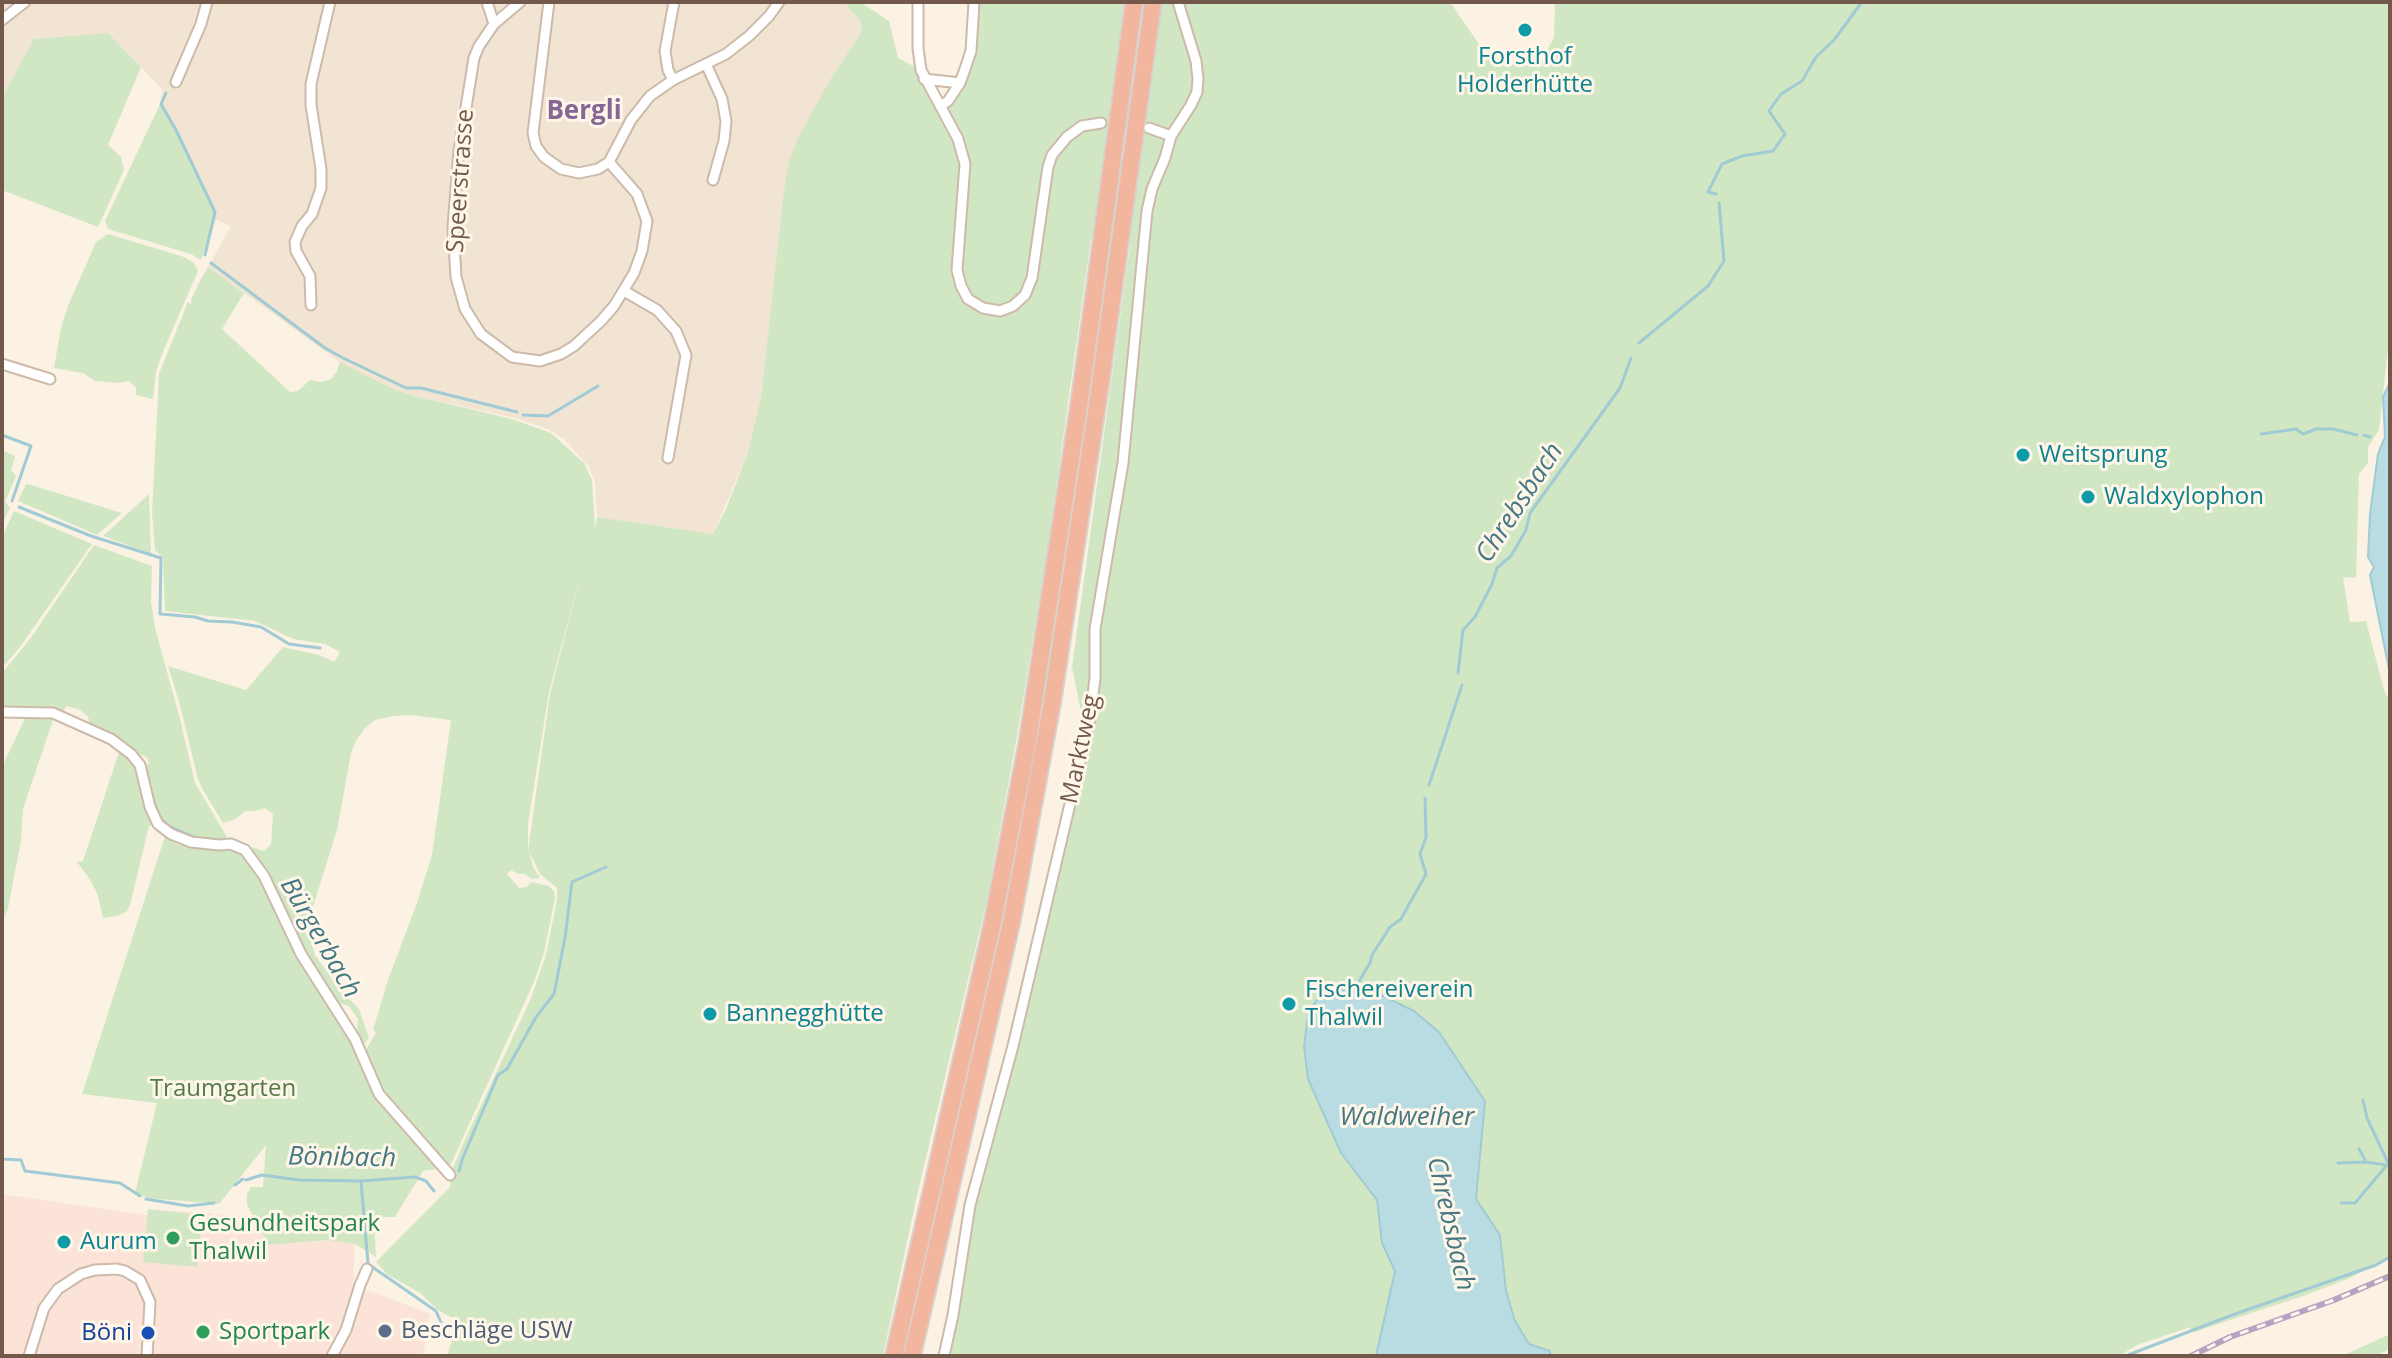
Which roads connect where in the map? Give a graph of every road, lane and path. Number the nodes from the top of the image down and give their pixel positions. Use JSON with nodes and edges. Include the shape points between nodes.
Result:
{"nodes":[{"id":1,"x":25,"y":2,"type":"edge"},
{"id":2,"x":207,"y":2,"type":"edge"},
{"id":3,"x":330,"y":2,"type":"edge"},
{"id":4,"x":487,"y":2,"type":"edge"},
{"id":5,"x":520,"y":2,"type":"edge"},
{"id":6,"x":549,"y":2,"type":"edge"},
{"id":7,"x":674,"y":2,"type":"edge"},
{"id":8,"x":779,"y":2,"type":"edge"},
{"id":9,"x":918,"y":2,"type":"edge"},
{"id":10,"x":974,"y":2,"type":"edge"},
{"id":11,"x":1134,"y":2,"type":"edge"},
{"id":12,"x":1153,"y":2,"type":"edge"},
{"id":13,"x":1178,"y":2,"type":"edge"},
{"id":14,"x":2,"y":20,"type":"edge"},
{"id":15,"x":494,"y":24,"type":"junction"},
{"id":16,"x":706,"y":64,"type":"junction"},
{"id":17,"x":924,"y":79,"type":"junction"},
{"id":18,"x":673,"y":80,"type":"junction"},
{"id":19,"x":176,"y":82,"type":"dead end"},
{"id":20,"x":960,"y":83,"type":"junction"},
{"id":21,"x":940,"y":106,"type":"junction"},
{"id":22,"x":1101,"y":123,"type":"dead end"},
{"id":23,"x":1149,"y":128,"type":"dead end"},
{"id":24,"x":1171,"y":136,"type":"junction"},
{"id":25,"x":609,"y":162,"type":"junction"},
{"id":26,"x":713,"y":180,"type":"dead end"},
{"id":27,"x":624,"y":291,"type":"junction"},
{"id":28,"x":311,"y":305,"type":"dead end"},
{"id":29,"x":2,"y":364,"type":"edge"},
{"id":30,"x":50,"y":379,"type":"dead end"},
{"id":31,"x":668,"y":458,"type":"dead end"},
{"id":32,"x":2,"y":712,"type":"edge"},
{"id":33,"x":450,"y":1175,"type":"dead end"},
{"id":34,"x":367,"y":1269,"type":"dead end"},
{"id":35,"x":29,"y":1356,"type":"edge"},
{"id":36,"x":147,"y":1356,"type":"edge"},
{"id":37,"x":332,"y":1356,"type":"edge"},
{"id":38,"x":894,"y":1356,"type":"edge"},
{"id":39,"x":912,"y":1356,"type":"edge"},
{"id":40,"x":944,"y":1356,"type":"edge"}],
"edges":[{"from":1,"to":14,"type":"street"},
{"from":2,"to":19,"type":"street"},
{"from":3,"to":28,"type":"street","via":[[311,84],[321,188],[295,242],[310,276]]},
{"from":4,"to":15,"type":"street"},
{"from":5,"to":15,"type":"street","name":"Speerstrasse"},
{"from":6,"to":25,"type":"street","via":[[535,106],[536,146],[552,164],[570,172],[589,172]]},
{"from":7,"to":18,"type":"street","via":[[665,51]]},
{"from":8,"to":16,"type":"street","via":[[749,36]]},
{"from":9,"to":17,"type":"street"},
{"from":10,"to":20,"type":"street","via":[[971,51]]},
{"from":11,"to":38,"type":"highway","via":[[1027,745],[986,954]]},
{"from":12,"to":39,"type":"highway","via":[[1050,718],[1012,919]]},
{"from":13,"to":24,"type":"street","name":"Marktweg","via":[[1198,79],[1191,105]]},
{"from":15,"to":27,"type":"street","name":"Speerstrasse","via":[[474,58],[457,165],[454,255],[465,309],[481,334],[503,352],[540,361],[584,338]]},
{"from":16,"to":18,"type":"street"},
{"from":16,"to":26,"type":"street","via":[[726,121]]},
{"from":17,"to":20,"type":"street"},
{"from":17,"to":21,"type":"street"},
{"from":18,"to":25,"type":"street","via":[[640,106]]},
{"from":20,"to":21,"type":"street"},
{"from":21,"to":22,"type":"street","via":[[965,164],[957,270],[961,286],[968,299],[1000,311],[1025,295],[1032,278],[1052,155],[1082,126]]},
{"from":23,"to":24,"type":"street"},
{"from":24,"to":40,"type":"street","name":"Marktweg","via":[[1147,211],[1124,450],[1095,629],[1088,733],[970,1205]]},
{"from":25,"to":27,"type":"street","name":"Speerstrasse","via":[[637,194],[647,221],[642,251]]},
{"from":27,"to":31,"type":"street","via":[[657,310],[676,331],[686,355]]},
{"from":29,"to":30,"type":"street"},
{"from":32,"to":33,"type":"street","via":[[53,713],[111,739],[140,765],[158,824],[191,842],[245,850],[355,1039],[379,1094]]},
{"from":34,"to":37,"type":"street"},
{"from":35,"to":36,"type":"street","via":[[44,1308],[66,1282],[95,1270],[117,1269],[140,1280],[150,1302]]}]}
